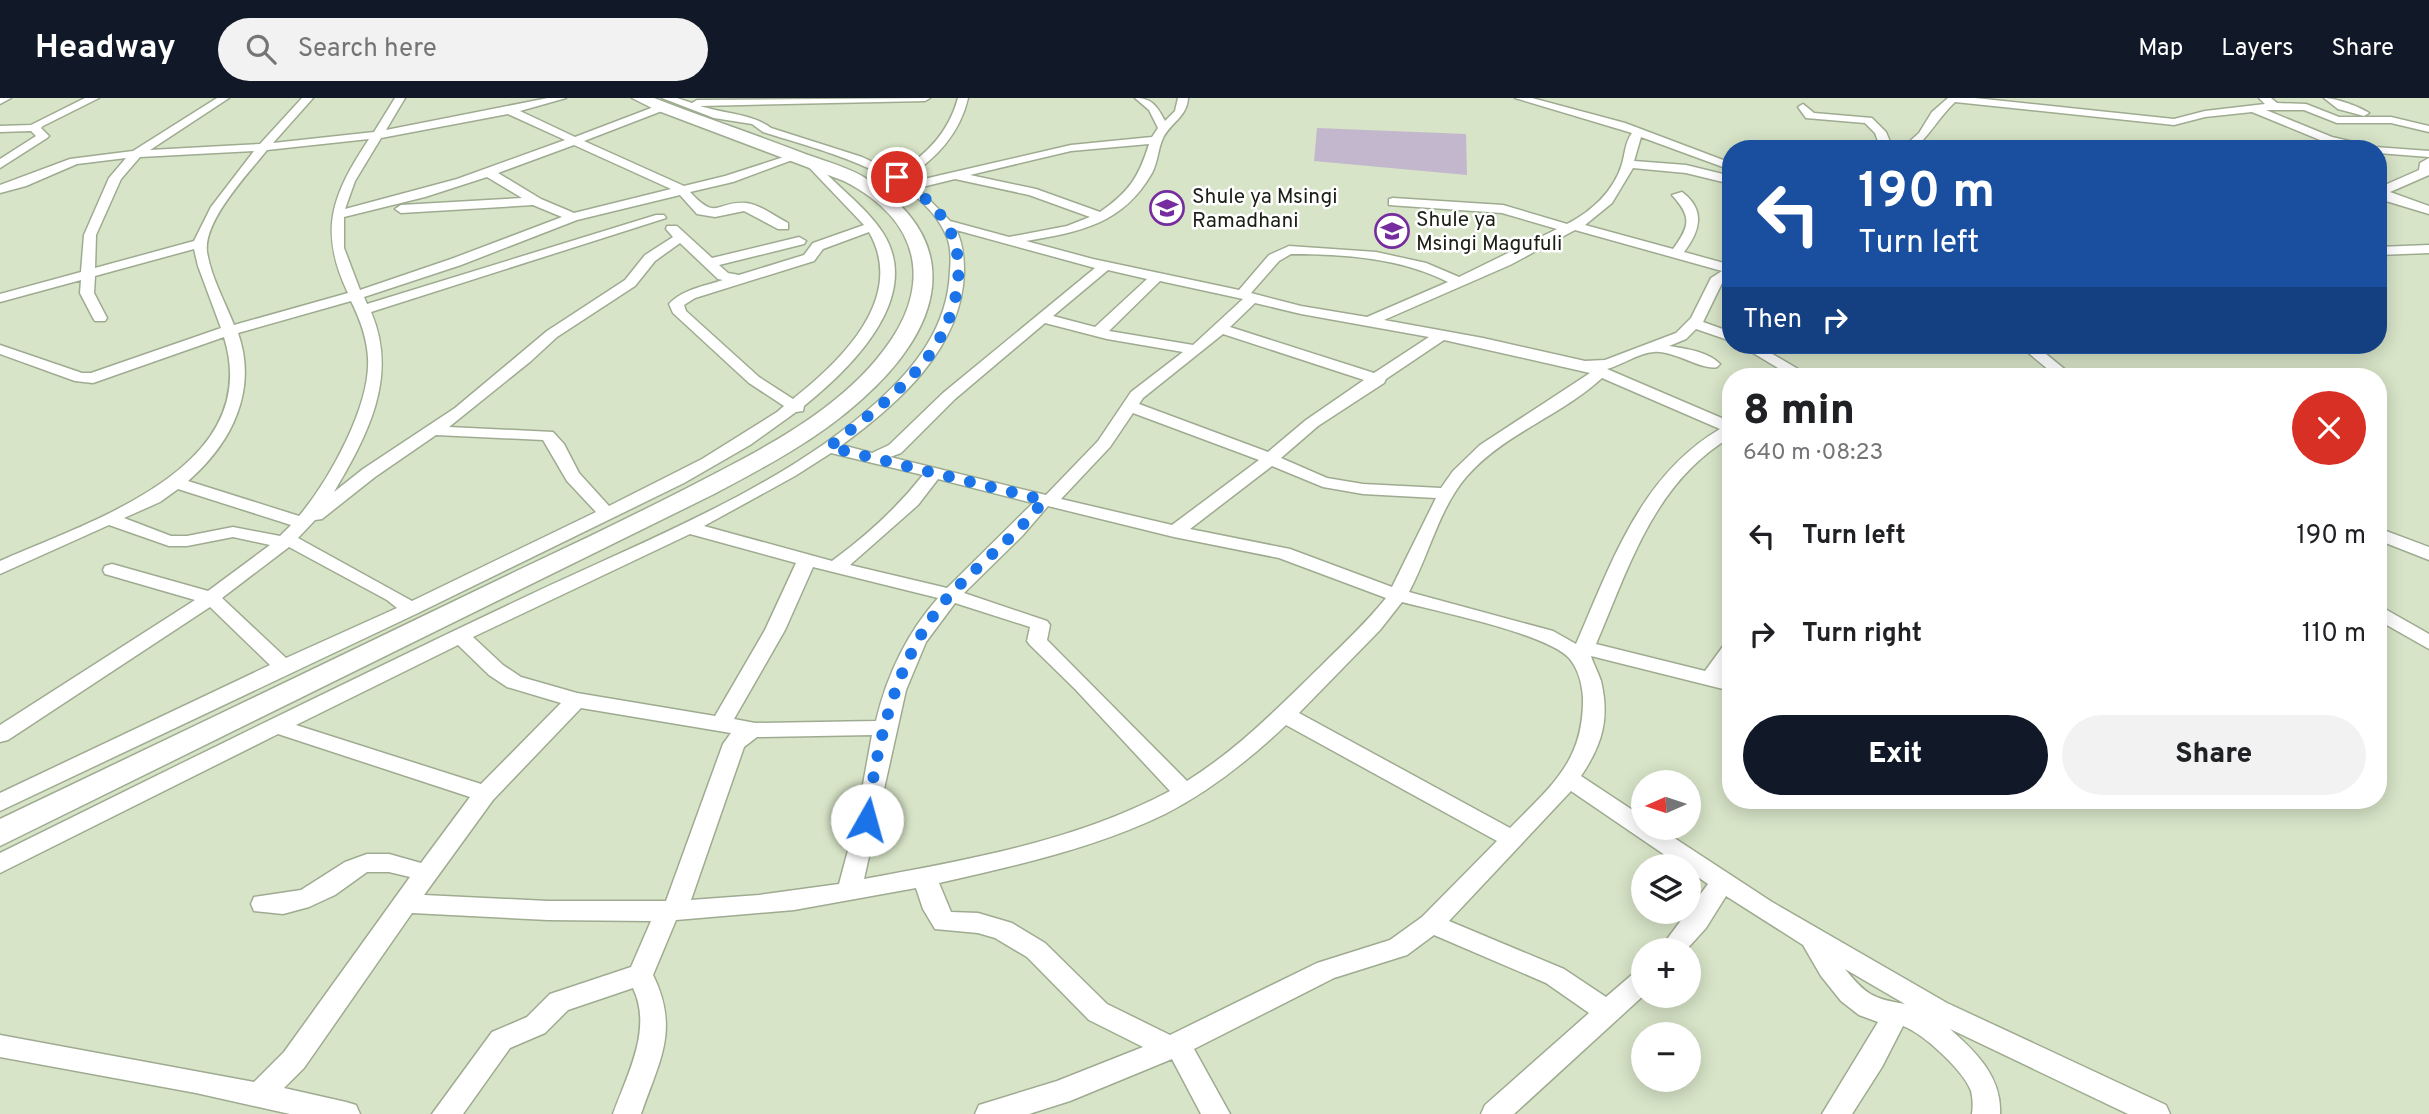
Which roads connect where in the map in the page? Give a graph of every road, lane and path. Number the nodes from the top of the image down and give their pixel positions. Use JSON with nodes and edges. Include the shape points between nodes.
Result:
{"nodes":[{"id":1,"x":6,"y":98,"type":"edge"},
{"id":2,"x":94,"y":98,"type":"edge"},
{"id":3,"x":224,"y":98,"type":"edge"},
{"id":4,"x":308,"y":98,"type":"edge"},
{"id":5,"x":400,"y":98,"type":"edge"},
{"id":6,"x":561,"y":98,"type":"edge"},
{"id":7,"x":925,"y":98,"type":"edge"},
{"id":8,"x":963,"y":98,"type":"edge"},
{"id":9,"x":1140,"y":98,"type":"edge"},
{"id":10,"x":1183,"y":98,"type":"edge"},
{"id":11,"x":1520,"y":98,"type":"edge"},
{"id":12,"x":1954,"y":98,"type":"edge"},
{"id":13,"x":2264,"y":98,"type":"edge"},
{"id":14,"x":2329,"y":98,"type":"edge"},
{"id":15,"x":0,"y":101,"type":"edge"},
{"id":16,"x":663,"y":102,"type":"edge"},
{"id":17,"x":2274,"y":106,"type":"junction"},
{"id":18,"x":1803,"y":107,"type":"dead end"},
{"id":19,"x":2253,"y":108,"type":"junction"},
{"id":20,"x":510,"y":111,"type":"junction"},
{"id":21,"x":2396,"y":120,"type":"junction"},
{"id":22,"x":34,"y":128,"type":"junction"},
{"id":23,"x":0,"y":129,"type":"edge"},
{"id":24,"x":2429,"y":129,"type":"edge"},
{"id":25,"x":1639,"y":132,"type":"junction"},
{"id":26,"x":1160,"y":134,"type":"junction"},
{"id":27,"x":377,"y":136,"type":"junction"},
{"id":28,"x":1883,"y":140,"type":"edge"},
{"id":29,"x":1917,"y":140,"type":"edge"},
{"id":30,"x":2334,"y":140,"type":"edge"},
{"id":31,"x":575,"y":141,"type":"junction"},
{"id":32,"x":265,"y":147,"type":"junction"},
{"id":33,"x":2387,"y":151,"type":"edge"},
{"id":34,"x":2429,"y":154,"type":"edge"},
{"id":35,"x":133,"y":156,"type":"junction"},
{"id":36,"x":803,"y":159,"type":"junction"},
{"id":37,"x":2429,"y":162,"type":"edge"},
{"id":38,"x":0,"y":164,"type":"edge"},
{"id":39,"x":1629,"y":164,"type":"junction"},
{"id":40,"x":1722,"y":164,"type":"edge"},
{"id":41,"x":488,"y":172,"type":"junction"},
{"id":42,"x":953,"y":175,"type":"junction"},
{"id":43,"x":1722,"y":178,"type":"edge"},
{"id":44,"x":904,"y":182,"type":"junction"},
{"id":45,"x":2387,"y":188,"type":"edge"},
{"id":46,"x":0,"y":189,"type":"edge"},
{"id":47,"x":682,"y":190,"type":"junction"},
{"id":48,"x":1678,"y":195,"type":"dead end"},
{"id":49,"x":661,"y":196,"type":"junction"},
{"id":50,"x":2387,"y":196,"type":"edge"},
{"id":51,"x":535,"y":201,"type":"junction"},
{"id":52,"x":1393,"y":202,"type":"dead end"},
{"id":53,"x":2429,"y":210,"type":"edge"},
{"id":54,"x":341,"y":215,"type":"junction"},
{"id":55,"x":573,"y":217,"type":"junction"},
{"id":56,"x":660,"y":218,"type":"junction"},
{"id":57,"x":1104,"y":218,"type":"junction"},
{"id":58,"x":947,"y":224,"type":"junction"},
{"id":59,"x":783,"y":226,"type":"dead end"},
{"id":60,"x":872,"y":227,"type":"junction"},
{"id":61,"x":1572,"y":228,"type":"junction"},
{"id":62,"x":681,"y":237,"type":"junction"},
{"id":63,"x":1007,"y":240,"type":"junction"},
{"id":64,"x":799,"y":241,"type":"dead end"},
{"id":65,"x":201,"y":243,"type":"junction"},
{"id":66,"x":2429,"y":249,"type":"edge"},
{"id":67,"x":2387,"y":251,"type":"edge"},
{"id":68,"x":1677,"y":253,"type":"junction"},
{"id":69,"x":709,"y":263,"type":"junction"},
{"id":70,"x":1105,"y":266,"type":"junction"},
{"id":71,"x":1722,"y":272,"type":"edge"},
{"id":72,"x":88,"y":273,"type":"junction"},
{"id":73,"x":723,"y":276,"type":"junction"},
{"id":74,"x":1157,"y":277,"type":"junction"},
{"id":75,"x":1722,"y":278,"type":"edge"},
{"id":76,"x":741,"y":280,"type":"junction"},
{"id":77,"x":1457,"y":281,"type":"junction"},
{"id":78,"x":713,"y":288,"type":"junction"},
{"id":79,"x":1247,"y":296,"type":"junction"},
{"id":80,"x":0,"y":298,"type":"edge"},
{"id":81,"x":360,"y":302,"type":"junction"},
{"id":82,"x":100,"y":318,"type":"dead end"},
{"id":83,"x":1043,"y":318,"type":"junction"},
{"id":84,"x":1370,"y":321,"type":"junction"},
{"id":85,"x":1694,"y":324,"type":"junction"},
{"id":86,"x":1220,"y":328,"type":"junction"},
{"id":87,"x":228,"y":331,"type":"junction"},
{"id":88,"x":1099,"y":332,"type":"junction"},
{"id":89,"x":1722,"y":334,"type":"edge"},
{"id":90,"x":1441,"y":335,"type":"junction"},
{"id":91,"x":1653,"y":347,"type":"junction"},
{"id":92,"x":0,"y":349,"type":"edge"},
{"id":93,"x":1195,"y":350,"type":"junction"},
{"id":94,"x":1763,"y":354,"type":"edge"},
{"id":95,"x":2037,"y":354,"type":"edge"},
{"id":96,"x":1712,"y":364,"type":"dead end"},
{"id":97,"x":1788,"y":368,"type":"edge"},
{"id":98,"x":2055,"y":368,"type":"edge"},
{"id":99,"x":1594,"y":369,"type":"junction"},
{"id":100,"x":1379,"y":380,"type":"junction"},
{"id":101,"x":1128,"y":406,"type":"junction"},
{"id":102,"x":797,"y":408,"type":"junction"},
{"id":103,"x":1722,"y":426,"type":"edge"},
{"id":104,"x":434,"y":430,"type":"junction"},
{"id":105,"x":1722,"y":436,"type":"edge"},
{"id":106,"x":829,"y":447,"type":"junction"},
{"id":107,"x":874,"y":458,"type":"junction"},
{"id":108,"x":1270,"y":458,"type":"junction"},
{"id":109,"x":934,"y":473,"type":"junction"},
{"id":110,"x":177,"y":484,"type":"junction"},
{"id":111,"x":1447,"y":493,"type":"junction"},
{"id":112,"x":1047,"y":501,"type":"junction"},
{"id":113,"x":606,"y":514,"type":"junction"},
{"id":114,"x":110,"y":519,"type":"junction"},
{"id":115,"x":686,"y":527,"type":"junction"},
{"id":116,"x":293,"y":532,"type":"junction"},
{"id":117,"x":1174,"y":532,"type":"junction"},
{"id":118,"x":2387,"y":537,"type":"edge"},
{"id":119,"x":2429,"y":554,"type":"edge"},
{"id":120,"x":807,"y":560,"type":"junction"},
{"id":121,"x":0,"y":568,"type":"edge"},
{"id":122,"x":836,"y":568,"type":"junction"},
{"id":123,"x":112,"y":570,"type":"dead end"},
{"id":124,"x":950,"y":595,"type":"junction"},
{"id":125,"x":1398,"y":595,"type":"junction"},
{"id":126,"x":211,"y":598,"type":"junction"},
{"id":127,"x":411,"y":609,"type":"junction"},
{"id":128,"x":2387,"y":617,"type":"edge"},
{"id":129,"x":460,"y":636,"type":"junction"},
{"id":130,"x":2429,"y":643,"type":"edge"},
{"id":131,"x":1583,"y":654,"type":"junction"},
{"id":132,"x":1722,"y":662,"type":"edge"},
{"id":133,"x":284,"y":667,"type":"junction"},
{"id":134,"x":1710,"y":678,"type":"junction"},
{"id":135,"x":1722,"y":681,"type":"edge"},
{"id":136,"x":576,"y":700,"type":"junction"},
{"id":137,"x":1285,"y":715,"type":"junction"},
{"id":138,"x":721,"y":724,"type":"junction"},
{"id":139,"x":275,"y":726,"type":"junction"},
{"id":140,"x":885,"y":728,"type":"junction"},
{"id":141,"x":755,"y":730,"type":"junction"},
{"id":142,"x":0,"y":735,"type":"edge"},
{"id":143,"x":1569,"y":779,"type":"junction"},
{"id":144,"x":1184,"y":792,"type":"junction"},
{"id":145,"x":485,"y":794,"type":"junction"},
{"id":146,"x":0,"y":803,"type":"edge"},
{"id":147,"x":0,"y":834,"type":"edge"},
{"id":148,"x":1514,"y":840,"type":"junction"},
{"id":149,"x":0,"y":864,"type":"edge"},
{"id":150,"x":425,"y":873,"type":"junction"},
{"id":151,"x":925,"y":877,"type":"junction"},
{"id":152,"x":1722,"y":883,"type":"junction"},
{"id":153,"x":850,"y":890,"type":"junction"},
{"id":154,"x":406,"y":903,"type":"junction"},
{"id":155,"x":263,"y":904,"type":"dead end"},
{"id":156,"x":671,"y":910,"type":"junction"},
{"id":157,"x":1431,"y":924,"type":"junction"},
{"id":158,"x":1682,"y":938,"type":"edge"},
{"id":159,"x":1813,"y":939,"type":"junction"},
{"id":160,"x":640,"y":975,"type":"junction"},
{"id":161,"x":1631,"y":990,"type":"edge"},
{"id":162,"x":1606,"y":1011,"type":"junction"},
{"id":163,"x":1895,"y":1015,"type":"junction"},
{"id":164,"x":0,"y":1046,"type":"edge"},
{"id":165,"x":1173,"y":1046,"type":"junction"},
{"id":166,"x":260,"y":1094,"type":"junction"},
{"id":167,"x":345,"y":1114,"type":"edge"},
{"id":168,"x":446,"y":1114,"type":"edge"},
{"id":169,"x":627,"y":1114,"type":"edge"},
{"id":170,"x":989,"y":1114,"type":"edge"},
{"id":171,"x":1216,"y":1114,"type":"edge"},
{"id":172,"x":1495,"y":1114,"type":"edge"},
{"id":173,"x":1836,"y":1114,"type":"edge"},
{"id":174,"x":1986,"y":1114,"type":"edge"},
{"id":175,"x":2155,"y":1114,"type":"edge"}],
"edges":[{"from":1,"to":15,"type":"street"},
{"from":2,"to":22,"type":"street"},
{"from":3,"to":35,"type":"street"},
{"from":4,"to":32,"type":"street"},
{"from":5,"to":27,"type":"street"},
{"from":6,"to":20,"type":"street"},
{"from":7,"to":16,"type":"street"},
{"from":8,"to":44,"type":"street","via":[[956,120]]},
{"from":9,"to":26,"type":"street","via":[[1152,106]]},
{"from":10,"to":26,"type":"street","via":[[1180,116]]},
{"from":11,"to":25,"type":"street"},
{"from":12,"to":19,"type":"street","via":[[2174,122]]},
{"from":12,"to":29,"type":"street"},
{"from":13,"to":17,"type":"street"},
{"from":14,"to":21,"type":"street","via":[[2347,109]]},
{"from":16,"to":31,"type":"street"},
{"from":16,"to":36,"type":"main road"},
{"from":16,"to":44,"type":"street","via":[[757,122],[766,130],[854,157]]},
{"from":17,"to":19,"type":"street"},
{"from":17,"to":21,"type":"street","via":[[2306,107],[2337,120]]},
{"from":18,"to":28,"type":"street","via":[[1810,116],[1868,121]]},
{"from":19,"to":30,"type":"street"},
{"from":20,"to":27,"type":"street"},
{"from":20,"to":31,"type":"street"},
{"from":21,"to":24,"type":"street"},
{"from":22,"to":23,"type":"street"},
{"from":22,"to":38,"type":"street","via":[[43,136]]},
{"from":25,"to":39,"type":"street"},
{"from":25,"to":40,"type":"street"},
{"from":26,"to":42,"type":"street","via":[[1071,148]]},
{"from":26,"to":57,"type":"street","via":[[1147,171],[1129,196]]},
{"from":27,"to":32,"type":"street"},
{"from":27,"to":54,"type":"street","via":[[340,198]]},
{"from":31,"to":41,"type":"street"},
{"from":31,"to":47,"type":"street"},
{"from":32,"to":35,"type":"street"},
{"from":32,"to":65,"type":"street","via":[[217,210]]},
{"from":33,"to":34,"type":"street"},
{"from":35,"to":46,"type":"street","via":[[75,160]]},
{"from":35,"to":72,"type":"street","via":[[115,178],[94,221]]},
{"from":36,"to":47,"type":"street"},
{"from":36,"to":60,"type":"street"},
{"from":36,"to":147,"type":"main road","via":[[860,182],[879,195],[910,224],[921,242],[923,258],[925,280],[919,303],[899,348],[830,414],[778,450],[671,507]]},
{"from":37,"to":45,"type":"street","via":[[2424,165],[2425,172]]},
{"from":39,"to":43,"type":"street"},
{"from":39,"to":61,"type":"street","via":[[1606,203]]},
{"from":41,"to":51,"type":"street"},
{"from":41,"to":54,"type":"street"},
{"from":42,"to":44,"type":"street"},
{"from":42,"to":57,"type":"street","via":[[1032,192]]},
{"from":44,"to":58,"type":"street"},
{"from":47,"to":49,"type":"street"},
{"from":47,"to":59,"type":"street","via":[[701,211],[746,207]]},
{"from":48,"to":68,"type":"street","via":[[1689,204],[1693,232]]},
{"from":49,"to":55,"type":"street"},
{"from":49,"to":56,"type":"street","via":[[653,209]]},
{"from":50,"to":53,"type":"street"},
{"from":51,"to":54,"type":"street"},
{"from":51,"to":55,"type":"street"},
{"from":52,"to":61,"type":"street","via":[[1503,208]]},
{"from":54,"to":81,"type":"street","via":[[335,235],[339,254]]},
{"from":55,"to":81,"type":"street"},
{"from":56,"to":62,"type":"street"},
{"from":56,"to":81,"type":"street"},
{"from":57,"to":63,"type":"street"},
{"from":58,"to":63,"type":"street"},
{"from":58,"to":106,"type":"street","via":[[956,248],[956,296],[937,345],[882,405]]},
{"from":60,"to":76,"type":"street","via":[[818,246],[809,258]]},
{"from":60,"to":102,"type":"street","via":[[883,246],[887,270],[887,290],[874,323],[846,360]]},
{"from":61,"to":68,"type":"street"},
{"from":61,"to":77,"type":"street"},
{"from":62,"to":69,"type":"street"},
{"from":62,"to":104,"type":"street","via":[[650,258],[630,283],[552,334]]},
{"from":63,"to":70,"type":"street"},
{"from":64,"to":69,"type":"street"},
{"from":65,"to":72,"type":"street"},
{"from":65,"to":87,"type":"street","via":[[201,255]]},
{"from":66,"to":67,"type":"street"},
{"from":68,"to":71,"type":"street"},
{"from":69,"to":73,"type":"street"},
{"from":70,"to":74,"type":"street"},
{"from":70,"to":83,"type":"street"},
{"from":72,"to":80,"type":"street"},
{"from":72,"to":82,"type":"street","via":[[87,293]]},
{"from":73,"to":76,"type":"street"},
{"from":73,"to":78,"type":"street"},
{"from":74,"to":79,"type":"street"},
{"from":74,"to":88,"type":"street"},
{"from":75,"to":85,"type":"street"},
{"from":76,"to":78,"type":"street"},
{"from":77,"to":79,"type":"street","via":[[1408,262],[1289,250],[1274,258]]},
{"from":77,"to":84,"type":"street"},
{"from":78,"to":102,"type":"street","via":[[680,300],[676,306],[754,380]]},
{"from":79,"to":84,"type":"street"},
{"from":79,"to":86,"type":"street"},
{"from":81,"to":87,"type":"street"},
{"from":81,"to":116,"type":"street","via":[[376,356],[376,379],[325,493]]},
{"from":83,"to":88,"type":"street"},
{"from":83,"to":107,"type":"street","via":[[895,449]]},
{"from":84,"to":90,"type":"street"},
{"from":85,"to":89,"type":"street"},
{"from":85,"to":91,"type":"street","via":[[1681,336]]},
{"from":86,"to":93,"type":"street"},
{"from":86,"to":100,"type":"street"},
{"from":87,"to":92,"type":"street","via":[[93,379]]},
{"from":87,"to":110,"type":"street","via":[[234,344],[236,396],[210,452]]},
{"from":88,"to":93,"type":"street"},
{"from":90,"to":99,"type":"street"},
{"from":90,"to":100,"type":"street"},
{"from":91,"to":96,"type":"street"},
{"from":91,"to":99,"type":"street"},
{"from":93,"to":101,"type":"street","via":[[1152,381]]},
{"from":94,"to":97,"type":"street"},
{"from":95,"to":98,"type":"street"},
{"from":99,"to":103,"type":"street"},
{"from":99,"to":111,"type":"street","via":[[1589,382],[1476,457]]},
{"from":100,"to":108,"type":"street","via":[[1312,423]]},
{"from":101,"to":108,"type":"street"},
{"from":101,"to":112,"type":"street","via":[[1104,444]]},
{"from":102,"to":113,"type":"street","via":[[722,457]]},
{"from":104,"to":113,"type":"street","via":[[547,435],[570,474]]},
{"from":104,"to":116,"type":"street"},
{"from":105,"to":131,"type":"street","via":[[1685,461],[1646,512]]},
{"from":106,"to":107,"type":"street"},
{"from":106,"to":115,"type":"street"},
{"from":107,"to":109,"type":"street"},
{"from":108,"to":111,"type":"street","via":[[1339,486]]},
{"from":108,"to":117,"type":"street"},
{"from":109,"to":112,"type":"street"},
{"from":109,"to":122,"type":"street","via":[[912,501]]},
{"from":110,"to":114,"type":"street"},
{"from":110,"to":116,"type":"street"},
{"from":111,"to":125,"type":"street"},
{"from":112,"to":117,"type":"street"},
{"from":112,"to":124,"type":"street"},
{"from":113,"to":127,"type":"street"},
{"from":114,"to":116,"type":"street","via":[[169,541],[233,532]]},
{"from":114,"to":121,"type":"street"},
{"from":115,"to":120,"type":"street"},
{"from":115,"to":129,"type":"street"},
{"from":116,"to":126,"type":"street"},
{"from":116,"to":127,"type":"street"},
{"from":117,"to":125,"type":"street","via":[[1284,553]]},
{"from":118,"to":119,"type":"street"},
{"from":120,"to":122,"type":"street"},
{"from":120,"to":138,"type":"street","via":[[775,630]]},
{"from":122,"to":124,"type":"street"},
{"from":123,"to":126,"type":"street"},
{"from":124,"to":140,"type":"street","via":[[907,660]]},
{"from":124,"to":144,"type":"street","via":[[1040,625],[1037,641]]},
{"from":125,"to":131,"type":"street","via":[[1546,635]]},
{"from":125,"to":137,"type":"street"},
{"from":126,"to":133,"type":"street"},
{"from":126,"to":142,"type":"street"},
{"from":127,"to":133,"type":"street"},
{"from":128,"to":130,"type":"street"},
{"from":129,"to":136,"type":"street","via":[[514,682]]},
{"from":129,"to":139,"type":"street"},
{"from":131,"to":134,"type":"street"},
{"from":131,"to":143,"type":"street","via":[[1593,692],[1594,722],[1588,748]]},
{"from":132,"to":134,"type":"street"},
{"from":133,"to":146,"type":"street"},
{"from":134,"to":135,"type":"street"},
{"from":136,"to":138,"type":"street"},
{"from":136,"to":145,"type":"street"},
{"from":137,"to":144,"type":"street"},
{"from":137,"to":148,"type":"street"},
{"from":138,"to":141,"type":"street"},
{"from":139,"to":145,"type":"street"},
{"from":139,"to":149,"type":"street"},
{"from":140,"to":141,"type":"street"},
{"from":140,"to":153,"type":"street"},
{"from":141,"to":156,"type":"street","via":[[741,735],[734,744]]},
{"from":143,"to":148,"type":"street"},
{"from":143,"to":152,"type":"street"},
{"from":144,"to":151,"type":"street","via":[[1097,834]]},
{"from":145,"to":150,"type":"street"},
{"from":148,"to":157,"type":"street"},
{"from":150,"to":154,"type":"street"},
{"from":150,"to":155,"type":"street","via":[[369,862],[313,897],[277,906]]},
{"from":151,"to":153,"type":"street"},
{"from":151,"to":165,"type":"street","via":[[944,922],[978,923],[1003,930],[1036,950],[1098,1012]]},
{"from":152,"to":158,"type":"street"},
{"from":152,"to":159,"type":"street"},
{"from":153,"to":156,"type":"street","via":[[759,905]]},
{"from":154,"to":156,"type":"street","via":[[541,911]]},
{"from":154,"to":166,"type":"street","via":[[294,1060]]},
{"from":156,"to":160,"type":"street"},
{"from":157,"to":162,"type":"street","via":[[1555,976]]},
{"from":157,"to":165,"type":"street","via":[[1398,948],[1326,970]]},
{"from":159,"to":163,"type":"street","via":[[1829,970],[1858,1001],[1871,1010]]},
{"from":159,"to":175,"type":"street","via":[[1938,1011]]},
{"from":160,"to":168,"type":"street","via":[[559,1002],[536,1025],[501,1040]]},
{"from":160,"to":169,"type":"street","via":[[649,990],[655,1030]]},
{"from":161,"to":162,"type":"street"},
{"from":162,"to":172,"type":"street"},
{"from":163,"to":173,"type":"street"},
{"from":163,"to":174,"type":"street","via":[[1926,1024],[1962,1060],[1980,1082],[1987,1098]]},
{"from":164,"to":166,"type":"street"},
{"from":165,"to":170,"type":"street","via":[[1060,1092]]},
{"from":165,"to":171,"type":"street"},
{"from":166,"to":167,"type":"street"}]}
